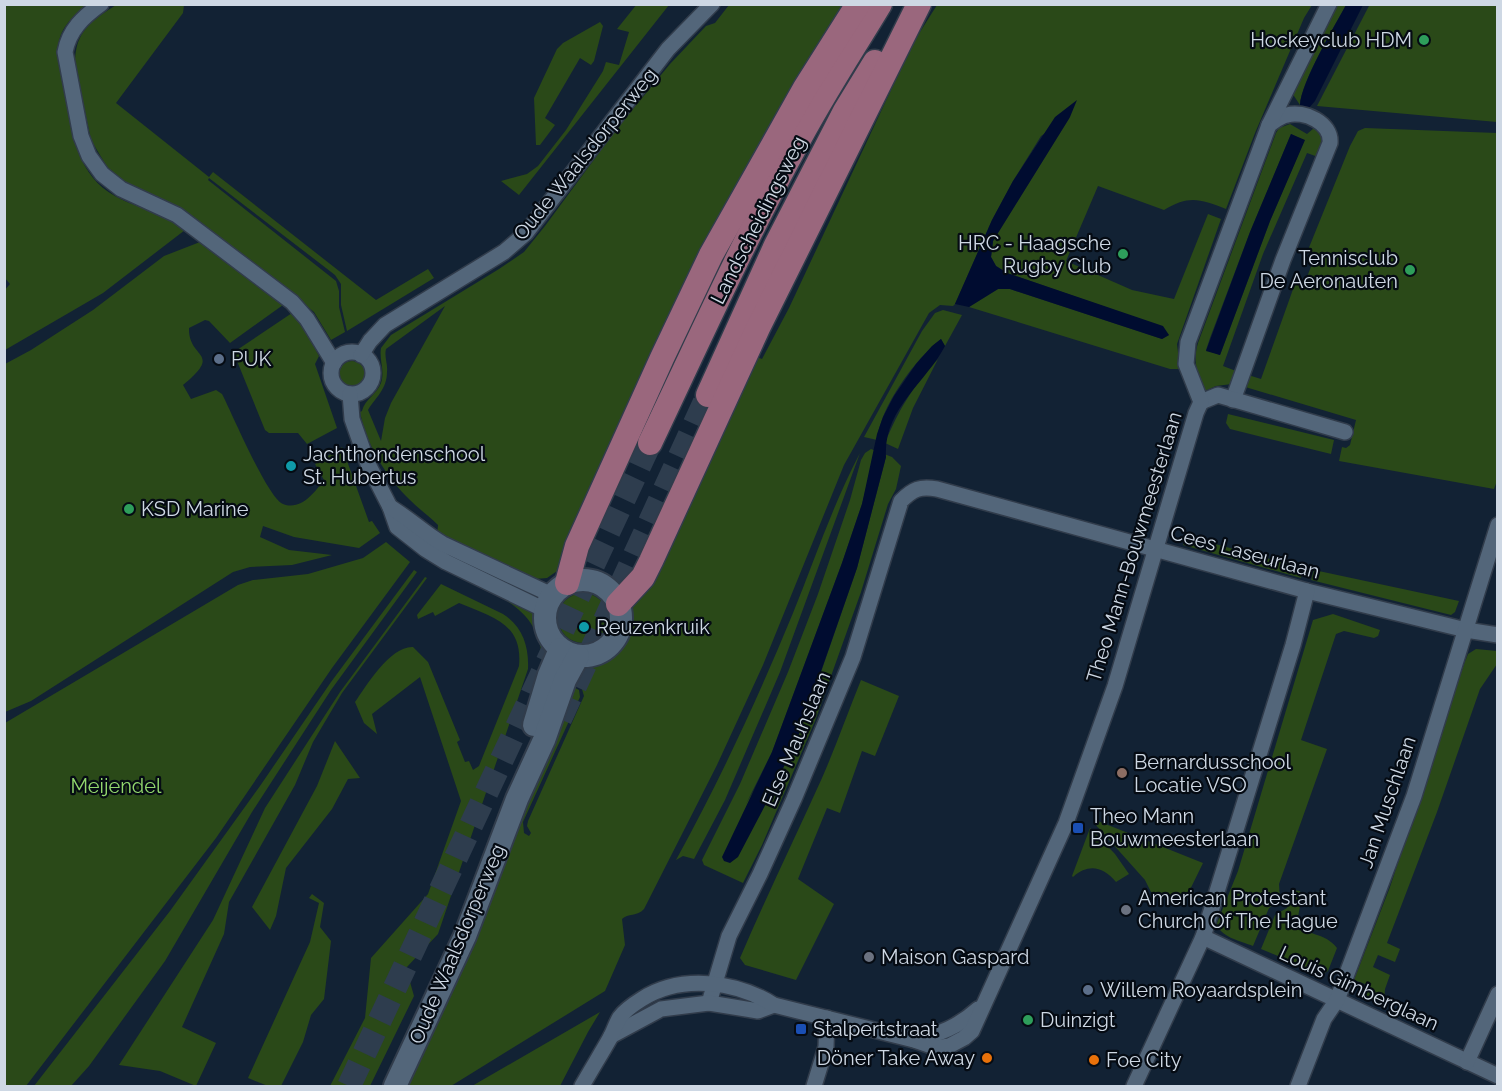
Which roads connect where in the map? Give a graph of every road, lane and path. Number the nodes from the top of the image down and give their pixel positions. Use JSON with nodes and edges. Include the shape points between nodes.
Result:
{"nodes":[{"id":1,"x":100,"y":4,"type":"edge"},
{"id":2,"x":712,"y":4,"type":"edge"},
{"id":3,"x":858,"y":4,"type":"edge"},
{"id":4,"x":880,"y":4,"type":"edge"},
{"id":5,"x":909,"y":4,"type":"edge"},
{"id":6,"x":919,"y":4,"type":"edge"},
{"id":7,"x":1329,"y":4,"type":"edge"},
{"id":8,"x":830,"y":86,"type":"junction"},
{"id":9,"x":1269,"y":124,"type":"junction"},
{"id":10,"x":822,"y":155,"type":"junction"},
{"id":11,"x":361,"y":355,"type":"junction"},
{"id":12,"x":334,"y":363,"type":"junction"},
{"id":13,"x":350,"y":394,"type":"junction"},
{"id":14,"x":708,"y":395,"type":"tunnel mouth"},
{"id":15,"x":1233,"y":400,"type":"junction"},
{"id":16,"x":1201,"y":402,"type":"junction"},
{"id":17,"x":1344,"y":432,"type":"dead end"},
{"id":18,"x":651,"y":443,"type":"tunnel mouth"},
{"id":19,"x":913,"y":490,"type":"joint"},
{"id":20,"x":1497,"y":525,"type":"edge"},
{"id":21,"x":1155,"y":550,"type":"junction"},
{"id":22,"x":1307,"y":591,"type":"junction"},
{"id":23,"x":555,"y":596,"type":"junction"},
{"id":24,"x":618,"y":604,"type":"junction"},
{"id":25,"x":1466,"y":630,"type":"junction"},
{"id":26,"x":1497,"y":635,"type":"edge"},
{"id":27,"x":569,"y":653,"type":"junction"},
{"id":28,"x":1203,"y":937,"type":"junction"},
{"id":29,"x":714,"y":984,"type":"junction"},
{"id":30,"x":651,"y":993,"type":"junction"},
{"id":31,"x":1497,"y":994,"type":"edge"},
{"id":32,"x":1337,"y":1000,"type":"junction"},
{"id":33,"x":709,"y":1003,"type":"junction"},
{"id":34,"x":774,"y":1005,"type":"junction"},
{"id":35,"x":661,"y":1009,"type":"junction"},
{"id":36,"x":827,"y":1018,"type":"junction"},
{"id":37,"x":611,"y":1036,"type":"junction"},
{"id":38,"x":1467,"y":1062,"type":"junction"},
{"id":39,"x":1497,"y":1076,"type":"edge"},
{"id":40,"x":395,"y":1086,"type":"edge"},
{"id":41,"x":582,"y":1086,"type":"edge"},
{"id":42,"x":814,"y":1086,"type":"edge"},
{"id":43,"x":1134,"y":1086,"type":"edge"},
{"id":44,"x":1298,"y":1086,"type":"edge"}],
"edges":[{"from":1,"to":12,"type":"street","via":[[75,28],[65,52],[81,136],[95,165],[121,189],[169,210],[198,230],[292,303],[307,319]]},
{"from":2,"to":11,"type":"street","name":"Oude Waalsdorperweg","via":[[668,49],[525,233],[504,252],[385,325]]},
{"from":3,"to":23,"type":"main road","via":[[805,88],[711,255]]},
{"from":4,"to":8,"type":"main road","name":"Landscheidingsweg"},
{"from":5,"to":10,"type":"main road","name":"Landscheidingsweg"},
{"from":6,"to":24,"type":"main road","via":[[758,328],[643,577]]},
{"from":7,"to":9,"type":"street","name":"Theo Mann-Bouwmeesterlaan"},
{"from":8,"to":10,"type":"main road"},
{"from":8,"to":18,"type":"main road","name":"Landscheidingsweg","via":[[728,277]]},
{"from":9,"to":15,"type":"street","via":[[1288,114],[1301,115],[1324,125],[1330,143]]},
{"from":9,"to":16,"type":"street","name":"Theo Mann-Bouwmeesterlaan","via":[[1188,342],[1186,364]]},
{"from":10,"to":14,"type":"main road","name":"Landscheidingsweg"},
{"from":11,"to":12,"type":"street","via":[[343,355]]},
{"from":11,"to":13,"type":"street","via":[[370,363],[373,376],[368,387]]},
{"from":12,"to":13,"type":"street","via":[[333,383]]},
{"from":13,"to":23,"type":"street","via":[[352,419],[397,527],[434,555]]},
{"from":15,"to":16,"type":"street","via":[[1218,395]]},
{"from":15,"to":17,"type":"street"},
{"from":16,"to":21,"type":"street","name":"Theo Mann-Bouwmeesterlaan"},
{"from":19,"to":21,"type":"street","name":"Cees Laseurlaan","via":[[937,489]]},
{"from":19,"to":29,"type":"street","name":"Else Mauhslaan","via":[[901,501],[853,657],[789,810],[729,936]]},
{"from":20,"to":25,"type":"street","name":"Jan Muschlaan"},
{"from":21,"to":22,"type":"street","name":"Cees Laseurlaan"},
{"from":21,"to":36,"type":"street","name":"Theo Mann-Bouwmeesterlaan","via":[[1115,686],[1066,824],[982,1005],[955,1027],[914,1040]]},
{"from":22,"to":25,"type":"street","name":"Cees Laseurlaan"},
{"from":22,"to":28,"type":"street"},
{"from":23,"to":24,"type":"main road","via":[[587,580],[611,592]]},
{"from":23,"to":27,"type":"main road","via":[[545,624],[547,632]]},
{"from":24,"to":27,"type":"main road","via":[[621,621],[615,638],[603,650],[587,656]]},
{"from":25,"to":26,"type":"street","name":"Cees Laseurlaan"},
{"from":25,"to":32,"type":"street","name":"Jan Muschlaan","via":[[1414,796]]},
{"from":27,"to":40,"type":"main road","name":"Oude Waalsdorperweg","via":[[565,680],[544,740],[465,936]]},
{"from":28,"to":32,"type":"street","name":"Louis Gimberglaan"},
{"from":28,"to":43,"type":"street"},
{"from":29,"to":30,"type":"street","via":[[672,985]]},
{"from":29,"to":33,"type":"street","name":"Else Mauhslaan"},
{"from":29,"to":34,"type":"street","via":[[760,996]]},
{"from":30,"to":35,"type":"street"},
{"from":30,"to":37,"type":"street","via":[[628,1009]]},
{"from":31,"to":38,"type":"street"},
{"from":32,"to":38,"type":"street","name":"Louis Gimberglaan"},
{"from":32,"to":44,"type":"street","name":"Jan Muschlaan","via":[[1324,1019]]},
{"from":33,"to":34,"type":"street","via":[[758,1011]]},
{"from":33,"to":35,"type":"street"},
{"from":34,"to":36,"type":"street","name":"Theo Mann-Bouwmeesterlaan"},
{"from":35,"to":37,"type":"street"},
{"from":36,"to":42,"type":"street","via":[[826,1047]]},
{"from":37,"to":41,"type":"street"},
{"from":38,"to":39,"type":"street","name":"Louis Gimberglaan"}]}
